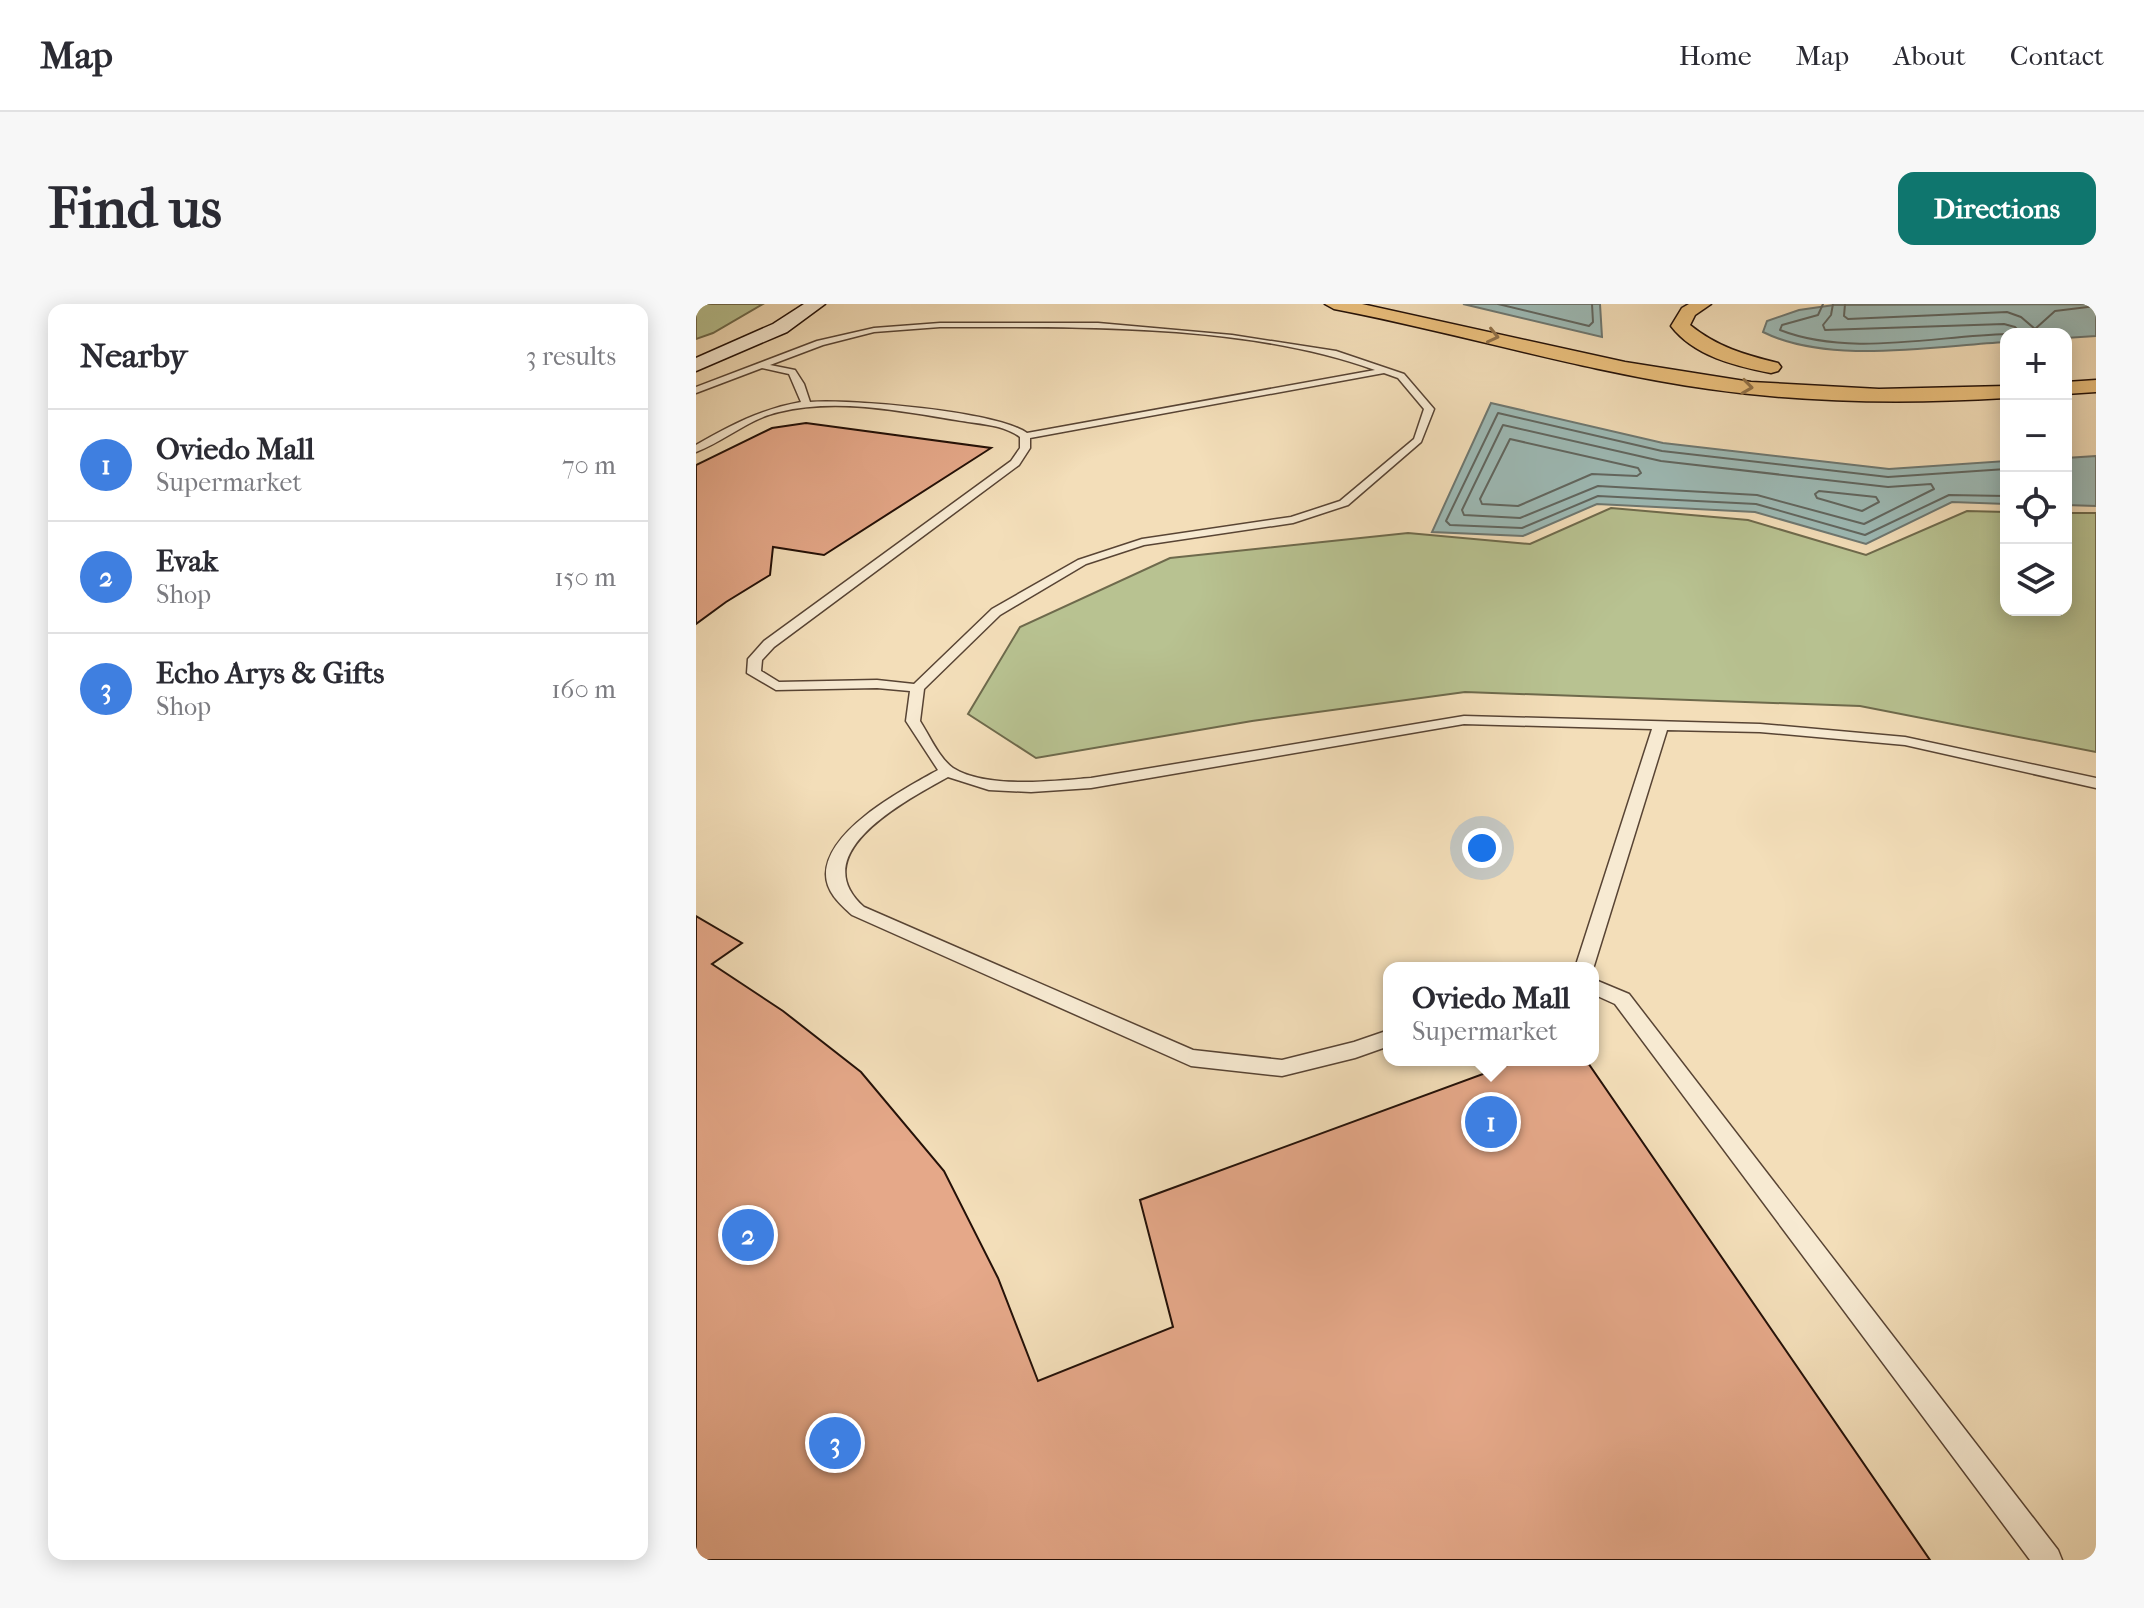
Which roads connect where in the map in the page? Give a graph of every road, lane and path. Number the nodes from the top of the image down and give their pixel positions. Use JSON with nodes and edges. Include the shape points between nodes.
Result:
{"nodes":[{"id":1,"x":800,"y":304,"type":"edge"},
{"id":2,"x":816,"y":304,"type":"edge"},
{"id":3,"x":1334,"y":304,"type":"edge"},
{"id":4,"x":1702,"y":304,"type":"edge"},
{"id":5,"x":696,"y":353,"type":"edge"},
{"id":6,"x":696,"y":365,"type":"edge"},
{"id":7,"x":764,"y":366,"type":"junction"},
{"id":8,"x":1384,"y":370,"type":"junction"},
{"id":9,"x":1902,"y":375,"type":"dead end"},
{"id":10,"x":2096,"y":386,"type":"edge"},
{"id":11,"x":2072,"y":388,"type":"edge"},
{"id":12,"x":696,"y":390,"type":"edge"},
{"id":13,"x":2000,"y":392,"type":"edge"},
{"id":14,"x":806,"y":404,"type":"junction"},
{"id":15,"x":1025,"y":436,"type":"junction"},
{"id":16,"x":696,"y":449,"type":"edge"},
{"id":17,"x":917,"y":688,"type":"junction"},
{"id":18,"x":1661,"y":725,"type":"junction"},
{"id":19,"x":947,"y":771,"type":"junction"},
{"id":20,"x":2096,"y":783,"type":"edge"},
{"id":21,"x":1586,"y":962,"type":"edge"},
{"id":22,"x":1599,"y":989,"type":"edge"},
{"id":23,"x":1383,"y":1040,"type":"edge"},
{"id":24,"x":2048,"y":1560,"type":"edge"}],
"edges":[{"from":1,"to":5,"type":"street","via":[[759,328]]},
{"from":2,"to":6,"type":"street","via":[[780,328]]},
{"from":3,"to":13,"type":"highway","one_way":true,"via":[[1668,376],[1898,396]]},
{"from":4,"to":9,"type":"highway","via":[[1688,312],[1680,326],[1722,355],[1824,376]]},
{"from":7,"to":8,"type":"lane","via":[[820,343],[874,330],[1098,325],[1243,338],[1336,353]]},
{"from":7,"to":12,"type":"lane"},
{"from":7,"to":14,"type":"lane","via":[[792,372]]},
{"from":8,"to":15,"type":"lane"},
{"from":8,"to":17,"type":"lane","via":[[1401,376],[1429,409],[1418,440],[1344,503],[1293,520],[1142,542],[1082,562],[996,612]]},
{"from":10,"to":11,"type":"highway"},
{"from":14,"to":15,"type":"lane","via":[[865,404],[988,422]]},
{"from":14,"to":16,"type":"lane","via":[[745,422]]},
{"from":15,"to":17,"type":"lane","via":[[1025,448],[1015,463],[755,659],[754,673],[776,686]]},
{"from":17,"to":19,"type":"lane","via":[[913,721]]},
{"from":18,"to":19,"type":"lane","via":[[1464,720],[1091,783],[1031,787],[989,785]]},
{"from":18,"to":20,"type":"lane","via":[[1905,741]]},
{"from":18,"to":21,"type":"lane"},
{"from":19,"to":23,"type":"lane","via":[[889,806],[851,838],[837,859],[840,893],[858,911],[1191,1058],[1282,1068]]},
{"from":22,"to":24,"type":"lane","via":[[1622,999]]}]}
